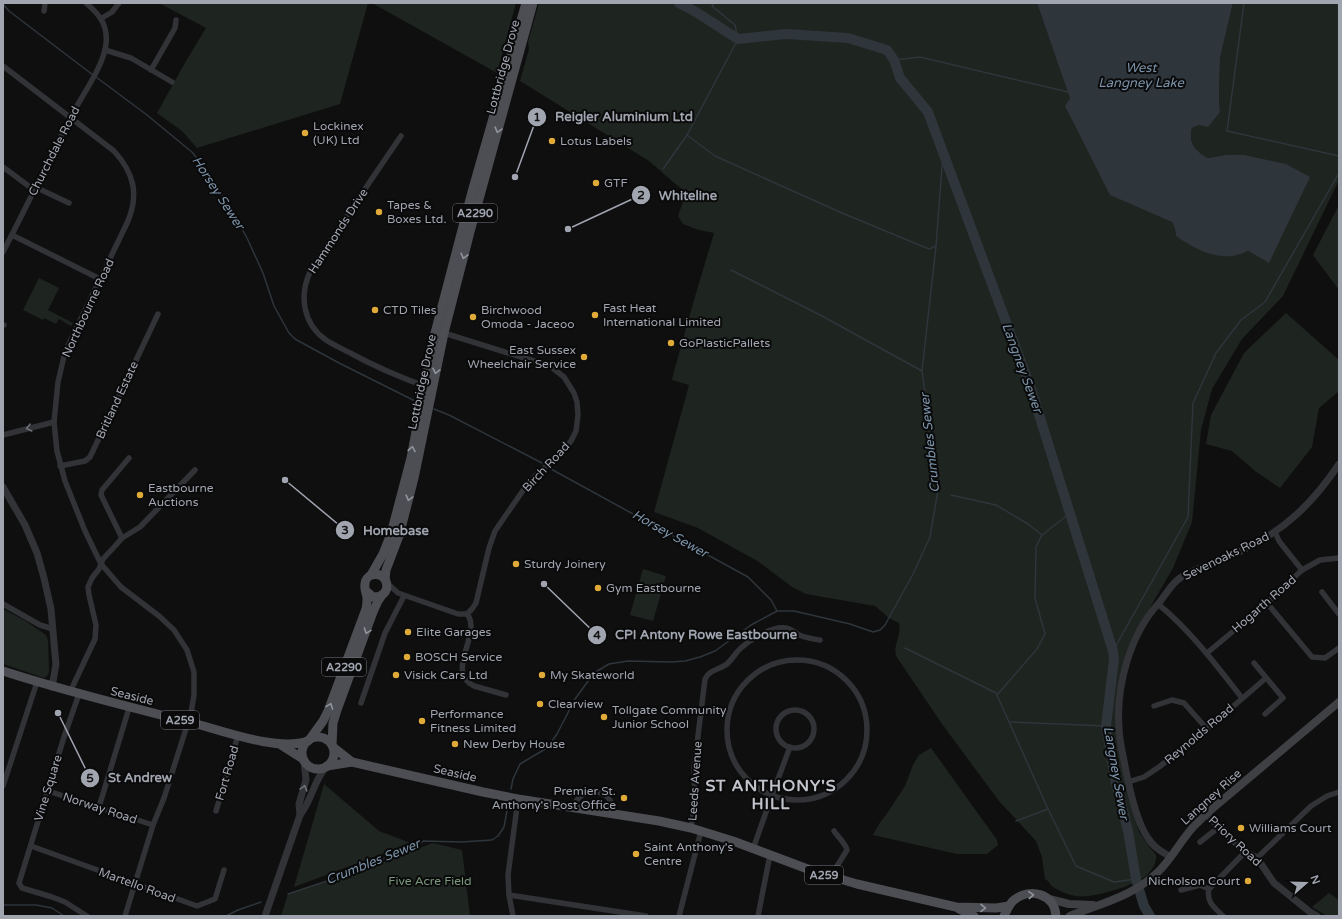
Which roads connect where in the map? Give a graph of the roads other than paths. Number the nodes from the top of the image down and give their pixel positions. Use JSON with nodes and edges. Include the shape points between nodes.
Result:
{"nodes":[{"id":1,"x":45,"y":3,"type":"edge"},
{"id":2,"x":86,"y":3,"type":"edge"},
{"id":3,"x":118,"y":3,"type":"edge"},
{"id":4,"x":526,"y":3,"type":"edge"},
{"id":5,"x":533,"y":3,"type":"edge"},
{"id":6,"x":44,"y":11,"type":"dead end"},
{"id":7,"x":102,"y":18,"type":"junction"},
{"id":8,"x":176,"y":20,"type":"dead end"},
{"id":9,"x":105,"y":50,"type":"junction"},
{"id":10,"x":3,"y":66,"type":"edge"},
{"id":11,"x":151,"y":70,"type":"junction"},
{"id":12,"x":172,"y":82,"type":"dead end"},
{"id":13,"x":71,"y":117,"type":"junction"},
{"id":14,"x":401,"y":136,"type":"dead end"},
{"id":15,"x":3,"y":167,"type":"edge"},
{"id":16,"x":35,"y":188,"type":"junction"},
{"id":17,"x":69,"y":203,"type":"dead end"},
{"id":18,"x":12,"y":235,"type":"junction"},
{"id":19,"x":3,"y":252,"type":"edge"},
{"id":20,"x":100,"y":279,"type":"junction"},
{"id":21,"x":158,"y":314,"type":"dead end"},
{"id":22,"x":444,"y":333,"type":"junction"},
{"id":23,"x":434,"y":337,"type":"junction"},
{"id":24,"x":424,"y":386,"type":"junction"},
{"id":25,"x":54,"y":422,"type":"junction"},
{"id":26,"x":3,"y":435,"type":"edge"},
{"id":27,"x":129,"y":458,"type":"dead end"},
{"id":28,"x":1339,"y":464,"type":"edge"},
{"id":29,"x":60,"y":466,"type":"junction"},
{"id":30,"x":195,"y":470,"type":"dead end"},
{"id":31,"x":3,"y":487,"type":"edge"},
{"id":32,"x":1275,"y":532,"type":"junction"},
{"id":33,"x":122,"y":538,"type":"junction"},
{"id":34,"x":1339,"y":558,"type":"edge"},
{"id":35,"x":101,"y":564,"type":"junction"},
{"id":36,"x":1302,"y":570,"type":"junction"},
{"id":37,"x":371,"y":575,"type":"junction"},
{"id":38,"x":386,"y":581,"type":"junction"},
{"id":39,"x":366,"y":591,"type":"junction"},
{"id":40,"x":1322,"y":592,"type":"dead end"},
{"id":41,"x":398,"y":593,"type":"junction"},
{"id":42,"x":383,"y":594,"type":"junction"},
{"id":43,"x":404,"y":596,"type":"junction"},
{"id":44,"x":1267,"y":603,"type":"junction"},
{"id":45,"x":3,"y":604,"type":"edge"},
{"id":46,"x":1158,"y":604,"type":"junction"},
{"id":47,"x":467,"y":614,"type":"junction"},
{"id":48,"x":1339,"y":614,"type":"edge"},
{"id":49,"x":53,"y":628,"type":"junction"},
{"id":50,"x":820,"y":640,"type":"dead end"},
{"id":51,"x":1339,"y":648,"type":"edge"},
{"id":52,"x":1207,"y":653,"type":"junction"},
{"id":53,"x":1254,"y":663,"type":"dead end"},
{"id":54,"x":3,"y":671,"type":"edge"},
{"id":55,"x":1266,"y":678,"type":"junction"},
{"id":56,"x":37,"y":682,"type":"junction"},
{"id":57,"x":52,"y":687,"type":"junction"},
{"id":58,"x":75,"y":693,"type":"junction"},
{"id":59,"x":506,"y":695,"type":"dead end"},
{"id":60,"x":1242,"y":698,"type":"junction"},
{"id":61,"x":1339,"y":702,"type":"edge"},
{"id":62,"x":361,"y":703,"type":"dead end"},
{"id":63,"x":1154,"y":706,"type":"dead end"},
{"id":64,"x":129,"y":708,"type":"junction"},
{"id":65,"x":1265,"y":714,"type":"dead end"},
{"id":66,"x":189,"y":722,"type":"junction"},
{"id":67,"x":1207,"y":729,"type":"junction"},
{"id":68,"x":238,"y":735,"type":"junction"},
{"id":69,"x":309,"y":740,"type":"junction"},
{"id":70,"x":280,"y":745,"type":"junction"},
{"id":71,"x":332,"y":746,"type":"junction"},
{"id":72,"x":790,"y":748,"type":"junction"},
{"id":73,"x":304,"y":760,"type":"junction"},
{"id":74,"x":352,"y":762,"type":"junction"},
{"id":75,"x":326,"y":767,"type":"junction"},
{"id":76,"x":1128,"y":782,"type":"junction"},
{"id":77,"x":3,"y":786,"type":"edge"},
{"id":78,"x":48,"y":791,"type":"junction"},
{"id":79,"x":1339,"y":792,"type":"edge"},
{"id":80,"x":772,"y":795,"type":"junction"},
{"id":81,"x":518,"y":799,"type":"junction"},
{"id":82,"x":99,"y":807,"type":"junction"},
{"id":83,"x":573,"y":808,"type":"junction"},
{"id":84,"x":216,"y":811,"type":"dead end"},
{"id":85,"x":613,"y":814,"type":"junction"},
{"id":86,"x":1206,"y":814,"type":"junction"},
{"id":87,"x":300,"y":815,"type":"junction"},
{"id":88,"x":153,"y":825,"type":"junction"},
{"id":89,"x":1219,"y":826,"type":"junction"},
{"id":90,"x":696,"y":829,"type":"junction"},
{"id":91,"x":834,"y":831,"type":"dead end"},
{"id":92,"x":1200,"y":842,"type":"dead end"},
{"id":93,"x":31,"y":846,"type":"junction"},
{"id":94,"x":753,"y":849,"type":"junction"},
{"id":95,"x":1244,"y":852,"type":"junction"},
{"id":96,"x":770,"y":855,"type":"junction"},
{"id":97,"x":1171,"y":857,"type":"junction"},
{"id":98,"x":1257,"y":858,"type":"junction"},
{"id":99,"x":224,"y":870,"type":"dead end"},
{"id":100,"x":831,"y":878,"type":"junction"},
{"id":101,"x":134,"y":884,"type":"junction"},
{"id":102,"x":1209,"y":889,"type":"junction"},
{"id":103,"x":1181,"y":890,"type":"dead end"},
{"id":104,"x":509,"y":895,"type":"junction"},
{"id":105,"x":1048,"y":898,"type":"junction"},
{"id":106,"x":1100,"y":904,"type":"junction"},
{"id":107,"x":1009,"y":906,"type":"junction"},
{"id":108,"x":956,"y":907,"type":"junction"},
{"id":109,"x":87,"y":916,"type":"edge"},
{"id":110,"x":125,"y":916,"type":"edge"},
{"id":111,"x":265,"y":916,"type":"edge"},
{"id":112,"x":513,"y":916,"type":"edge"},
{"id":113,"x":646,"y":916,"type":"edge"},
{"id":114,"x":679,"y":916,"type":"edge"},
{"id":115,"x":758,"y":916,"type":"edge"},
{"id":116,"x":974,"y":916,"type":"edge"},
{"id":117,"x":1004,"y":916,"type":"edge"},
{"id":118,"x":1056,"y":916,"type":"edge"},
{"id":119,"x":1070,"y":916,"type":"edge"},
{"id":120,"x":1223,"y":916,"type":"edge"},
{"id":121,"x":1317,"y":916,"type":"edge"}],
"edges":[{"from":1,"to":6,"type":"street"},
{"from":2,"to":7,"type":"street"},
{"from":3,"to":7,"type":"street","via":[[112,12]]},
{"from":4,"to":23,"type":"main road","name":"Lottbridge Drove","number":"A2290"},
{"from":5,"to":22,"type":"main road","name":"Lottbridge Drove","number":"A2290","one_way":true},
{"from":7,"to":9,"type":"street","via":[[106,39]]},
{"from":8,"to":11,"type":"street","via":[[175,28]]},
{"from":9,"to":11,"type":"street","via":[[131,58]]},
{"from":9,"to":13,"type":"street","name":"Churchdale Road"},
{"from":10,"to":13,"type":"street","name":"Northbourne Road"},
{"from":11,"to":12,"type":"street"},
{"from":13,"to":16,"type":"street","name":"Churchdale Road"},
{"from":13,"to":20,"type":"street","name":"Northbourne Road","via":[[122,159],[132,178],[134,189],[133,210]]},
{"from":14,"to":24,"type":"street","name":"Hammonds Drive","via":[[310,272],[304,300],[310,322],[325,339],[379,368]]},
{"from":15,"to":16,"type":"street"},
{"from":16,"to":17,"type":"street"},
{"from":16,"to":18,"type":"street","name":"Churchdale Road"},
{"from":18,"to":19,"type":"street","name":"Churchdale Road"},
{"from":18,"to":20,"type":"street"},
{"from":20,"to":25,"type":"street","name":"Northbourne Road","via":[[65,352],[58,382]]},
{"from":21,"to":29,"type":"street","name":"Britland Estate","via":[[90,457],[84,462]]},
{"from":22,"to":23,"type":"street"},
{"from":22,"to":38,"type":"main road","name":"Lottbridge Drove","number":"A2290","one_way":true,"via":[[414,478],[399,536],[386,570]]},
{"from":22,"to":47,"type":"street","name":"Birch Road","via":[[550,366],[564,377],[572,389],[578,410],[577,427],[571,441],[524,489],[495,531],[476,604]]},
{"from":23,"to":24,"type":"main road","name":"Lottbridge Drove","number":"A2290"},
{"from":37,"to":24,"type":"main road","name":"Lottbridge Drove","number":"A2290","one_way":true,"via":[[384,554],[391,534],[411,458]]},
{"from":25,"to":26,"type":"street","one_way":true},
{"from":25,"to":29,"type":"street","name":"Northbourne Road"},
{"from":27,"to":33,"type":"street","via":[[102,490],[101,495]]},
{"from":28,"to":32,"type":"street","name":"Sevenoaks Road","via":[[1320,490],[1286,525]]},
{"from":29,"to":35,"type":"street","name":"Northbourne Road","via":[[73,503]]},
{"from":30,"to":33,"type":"street","name":"Vine Square","via":[[140,527]]},
{"from":31,"to":49,"type":"street","via":[[26,525],[37,553],[51,609]]},
{"from":32,"to":36,"type":"street","name":"Hogarth Road"},
{"from":32,"to":46,"type":"street","name":"Sevenoaks Road","via":[[1178,579]]},
{"from":33,"to":35,"type":"street","name":"Vine Square"},
{"from":34,"to":36,"type":"street","via":[[1320,560]]},
{"from":35,"to":58,"type":"street","name":"Vine Square","via":[[88,587],[96,624],[95,638]]},
{"from":35,"to":66,"type":"street","name":"Northbourne Road","via":[[121,587],[174,630],[187,650],[192,661],[195,682]]},
{"from":36,"to":44,"type":"street","name":"Hogarth Road"},
{"from":37,"to":38,"type":"main road","via":[[379,575]]},
{"from":37,"to":39,"type":"main road","via":[[365,582]]},
{"from":38,"to":41,"type":"street"},
{"from":38,"to":42,"type":"main road","via":[[386,590]]},
{"from":39,"to":42,"type":"main road","via":[[373,597]]},
{"from":69,"to":39,"type":"main road","number":"A2290","one_way":true,"via":[[328,711],[366,609]]},
{"from":40,"to":48,"type":"street"},
{"from":41,"to":42,"type":"street"},
{"from":41,"to":43,"type":"street"},
{"from":42,"to":71,"type":"main road","number":"A2290","one_way":true,"via":[[373,612],[337,710],[333,723]]},
{"from":43,"to":47,"type":"street","via":[[458,614]]},
{"from":43,"to":62,"type":"street","via":[[385,633]]},
{"from":44,"to":51,"type":"street","via":[[1312,657],[1325,658]]},
{"from":44,"to":52,"type":"street","name":"Hogarth Road"},
{"from":45,"to":49,"type":"street","via":[[40,625]]},
{"from":46,"to":52,"type":"street","via":[[1174,617]]},
{"from":46,"to":76,"type":"street","name":"Sevenoaks Road","via":[[1152,609],[1134,641],[1125,668],[1118,707]]},
{"from":47,"to":59,"type":"street","via":[[471,626],[462,672],[474,686]]},
{"from":49,"to":57,"type":"street","via":[[56,664]]},
{"from":50,"to":90,"type":"street","name":"Leeds Avenue","via":[[785,628],[771,629],[738,651],[726,665],[712,670],[707,675],[694,768]]},
{"from":52,"to":60,"type":"street"},
{"from":53,"to":55,"type":"street"},
{"from":54,"to":56,"type":"main road","name":"Seaside","number":"A259"},
{"from":55,"to":60,"type":"street","name":"Reynolds Road"},
{"from":55,"to":65,"type":"street","via":[[1283,698]]},
{"from":56,"to":57,"type":"main road","name":"Seaside","number":"A259"},
{"from":56,"to":77,"type":"street"},
{"from":57,"to":58,"type":"main road","name":"Seaside","number":"A259"},
{"from":58,"to":64,"type":"main road","name":"Seaside","number":"A259"},
{"from":58,"to":78,"type":"street","name":"Vine Square"},
{"from":60,"to":67,"type":"street","name":"Reynolds Road"},
{"from":61,"to":86,"type":"main road","name":"Langney Rise"},
{"from":63,"to":67,"type":"street","via":[[1172,700],[1184,703]]},
{"from":64,"to":66,"type":"main road","name":"Seaside","number":"A259"},
{"from":64,"to":82,"type":"street"},
{"from":66,"to":68,"type":"main road","name":"Seaside","number":"A259"},
{"from":66,"to":88,"type":"street","name":"Northbourne Road"},
{"from":67,"to":76,"type":"street","name":"Reynolds Road","via":[[1159,767]]},
{"from":68,"to":70,"type":"main road","name":"Seaside","number":"A259"},
{"from":68,"to":84,"type":"street","name":"Fort Road"},
{"from":69,"to":70,"type":"main road","name":"Seaside","number":"A259","via":[[300,744]]},
{"from":69,"to":71,"type":"main road","via":[[322,738]]},
{"from":69,"to":73,"type":"main road","via":[[303,747]]},
{"from":70,"to":73,"type":"main road","name":"Seaside","number":"A259"},
{"from":71,"to":74,"type":"main road","name":"Seaside","number":"A259"},
{"from":71,"to":75,"type":"main road","via":[[334,756]]},
{"from":72,"to":72,"type":"street","via":[[780,740],[778,724],[781,717],[787,713],[802,712],[812,722],[813,736],[804,746]]},
{"from":72,"to":80,"type":"street"},
{"from":73,"to":75,"type":"main road","via":[[315,769]]},
{"from":87,"to":73,"type":"street","one_way":true,"via":[[299,804],[306,780]]},
{"from":74,"to":75,"type":"main road","name":"Seaside","number":"A259"},
{"from":74,"to":81,"type":"main road","name":"Seaside","number":"A259"},
{"from":75,"to":87,"type":"street","via":[[315,782],[306,807]]},
{"from":76,"to":97,"type":"street","name":"Sevenoaks Road","via":[[1140,824],[1148,839],[1160,851]]},
{"from":78,"to":82,"type":"street","name":"Norway Road"},
{"from":78,"to":93,"type":"street","name":"Vine Square"},
{"from":79,"to":98,"type":"street","via":[[1310,806]]},
{"from":80,"to":80,"type":"street","via":[[750,782],[734,761],[728,731],[729,718],[738,694],[753,675],[764,667],[782,661],[808,660],[837,673],[855,691],[865,716],[862,754],[849,776],[828,792],[797,800]]},
{"from":80,"to":94,"type":"street"},
{"from":81,"to":83,"type":"main road","name":"Seaside","number":"A259"},
{"from":81,"to":104,"type":"street","via":[[508,875]]},
{"from":82,"to":88,"type":"street","name":"Norway Road"},
{"from":83,"to":85,"type":"main road","name":"Seaside","number":"A259"},
{"from":83,"to":85,"type":"street","via":[[575,801],[581,796],[597,791],[602,792],[613,805]]},
{"from":85,"to":90,"type":"main road","name":"Seaside","number":"A259"},
{"from":86,"to":89,"type":"street","name":"Priory Road"},
{"from":86,"to":97,"type":"main road","name":"Langney Rise"},
{"from":87,"to":111,"type":"street"},
{"from":88,"to":101,"type":"street","name":"Northbourne Road"},
{"from":89,"to":92,"type":"street"},
{"from":89,"to":95,"type":"street","name":"Priory Road"},
{"from":90,"to":94,"type":"main road","number":"A259"},
{"from":90,"to":114,"type":"street","name":"Leeds Avenue"},
{"from":91,"to":100,"type":"street","via":[[847,850]]},
{"from":93,"to":101,"type":"street","name":"Martello Road"},
{"from":93,"to":109,"type":"street","name":"Vine Square","via":[[19,883],[22,888],[65,902]]},
{"from":94,"to":96,"type":"main road","number":"A259"},
{"from":95,"to":98,"type":"street","name":"Priory Road"},
{"from":95,"to":102,"type":"street"},
{"from":96,"to":100,"type":"main road","number":"A259"},
{"from":96,"to":115,"type":"street"},
{"from":97,"to":106,"type":"main road","name":"Langney Rise","via":[[1159,871],[1136,888],[1115,900]]},
{"from":98,"to":121,"type":"street","name":"Priory Road","via":[[1274,882]]},
{"from":99,"to":101,"type":"street","name":"Martello Road","via":[[215,899],[196,906]]},
{"from":100,"to":108,"type":"main road","number":"A259"},
{"from":101,"to":110,"type":"street","name":"Northbourne Road"},
{"from":102,"to":103,"type":"street","via":[[1200,885]]},
{"from":102,"to":120,"type":"street","via":[[1211,904]]},
{"from":104,"to":112,"type":"street"},
{"from":104,"to":113,"type":"street"},
{"from":105,"to":106,"type":"main road","name":"Langney Rise","via":[[1073,905]]},
{"from":107,"to":105,"type":"main road","one_way":true,"via":[[1027,894]]},
{"from":105,"to":118,"type":"main road"},
{"from":106,"to":119,"type":"main road","name":"Langney Rise"},
{"from":108,"to":107,"type":"main road","number":"A259","one_way":true},
{"from":107,"to":117,"type":"main road"},
{"from":108,"to":116,"type":"main road","number":"A259"}]}
